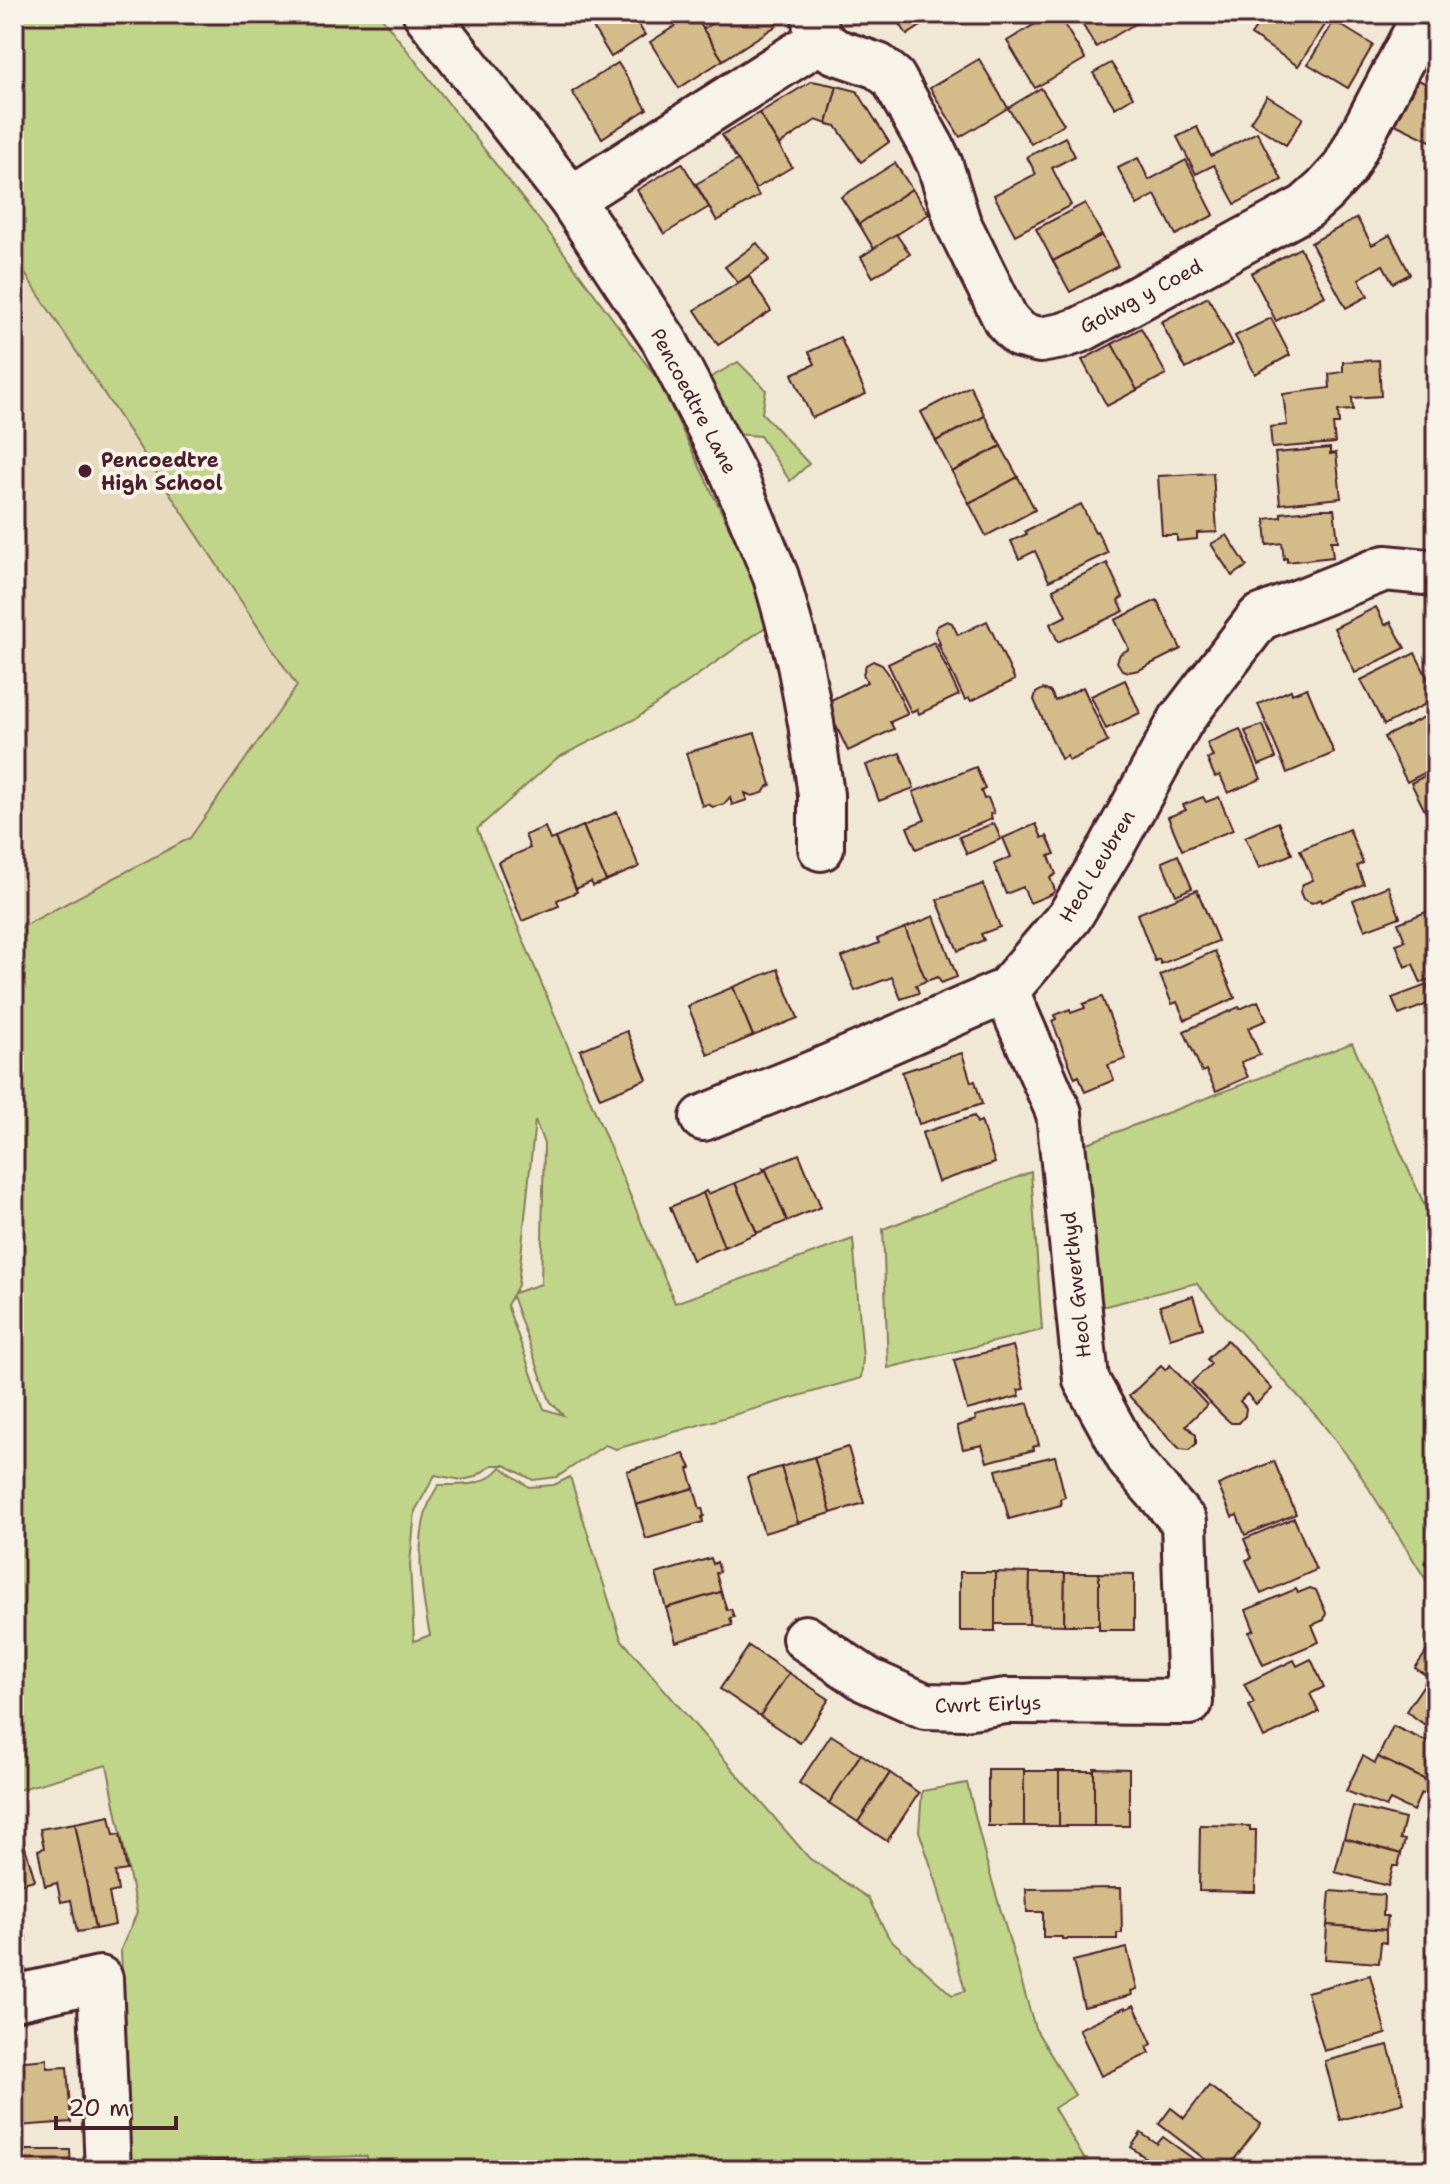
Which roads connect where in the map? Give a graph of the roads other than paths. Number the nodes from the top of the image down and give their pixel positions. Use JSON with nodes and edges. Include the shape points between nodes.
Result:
{"nodes":[{"id":1,"x":426,"y":14,"type":"edge"},
{"id":2,"x":818,"y":27,"type":"edge"},
{"id":3,"x":1429,"y":27,"type":"edge"},
{"id":4,"x":571,"y":199,"type":"junction"},
{"id":5,"x":1436,"y":573,"type":"edge"},
{"id":6,"x":821,"y":848,"type":"dead end"},
{"id":7,"x":1006,"y":991,"type":"junction"},
{"id":8,"x":703,"y":1118,"type":"dead end"},
{"id":9,"x":805,"y":1638,"type":"dead end"},
{"id":10,"x":1190,"y":1702,"type":"joint"},
{"id":11,"x":14,"y":1998,"type":"edge"},
{"id":12,"x":108,"y":2170,"type":"edge"}],
"edges":[{"from":1,"to":4,"type":"street","name":"Pencoedtre Lane"},
{"from":2,"to":3,"type":"street","name":"Golwg y Coed","via":[[834,51],[878,66],[893,78],[940,165],[958,223],[1006,320],[1020,335],[1040,340],[1082,329],[1306,207],[1344,169]]},
{"from":2,"to":4,"type":"street","name":"Golwg y Coed"},
{"from":4,"to":6,"type":"street","name":"Pencoedtre Lane","via":[[664,340],[733,473],[771,564],[811,723],[821,795]]},
{"from":5,"to":7,"type":"street","name":"Heol Leubren","via":[[1385,568],[1259,618],[1181,720],[1070,916]]},
{"from":7,"to":8,"type":"street","name":"Heol Leubren"},
{"from":7,"to":10,"type":"street","name":"Heol Gwerthyd","via":[[1059,1113],[1086,1380],[1130,1460],[1184,1522]]},
{"from":9,"to":10,"type":"street","name":"Cwrt Eirlys","via":[[867,1680],[925,1706]]},
{"from":11,"to":12,"type":"street","via":[[100,1979]]}]}
